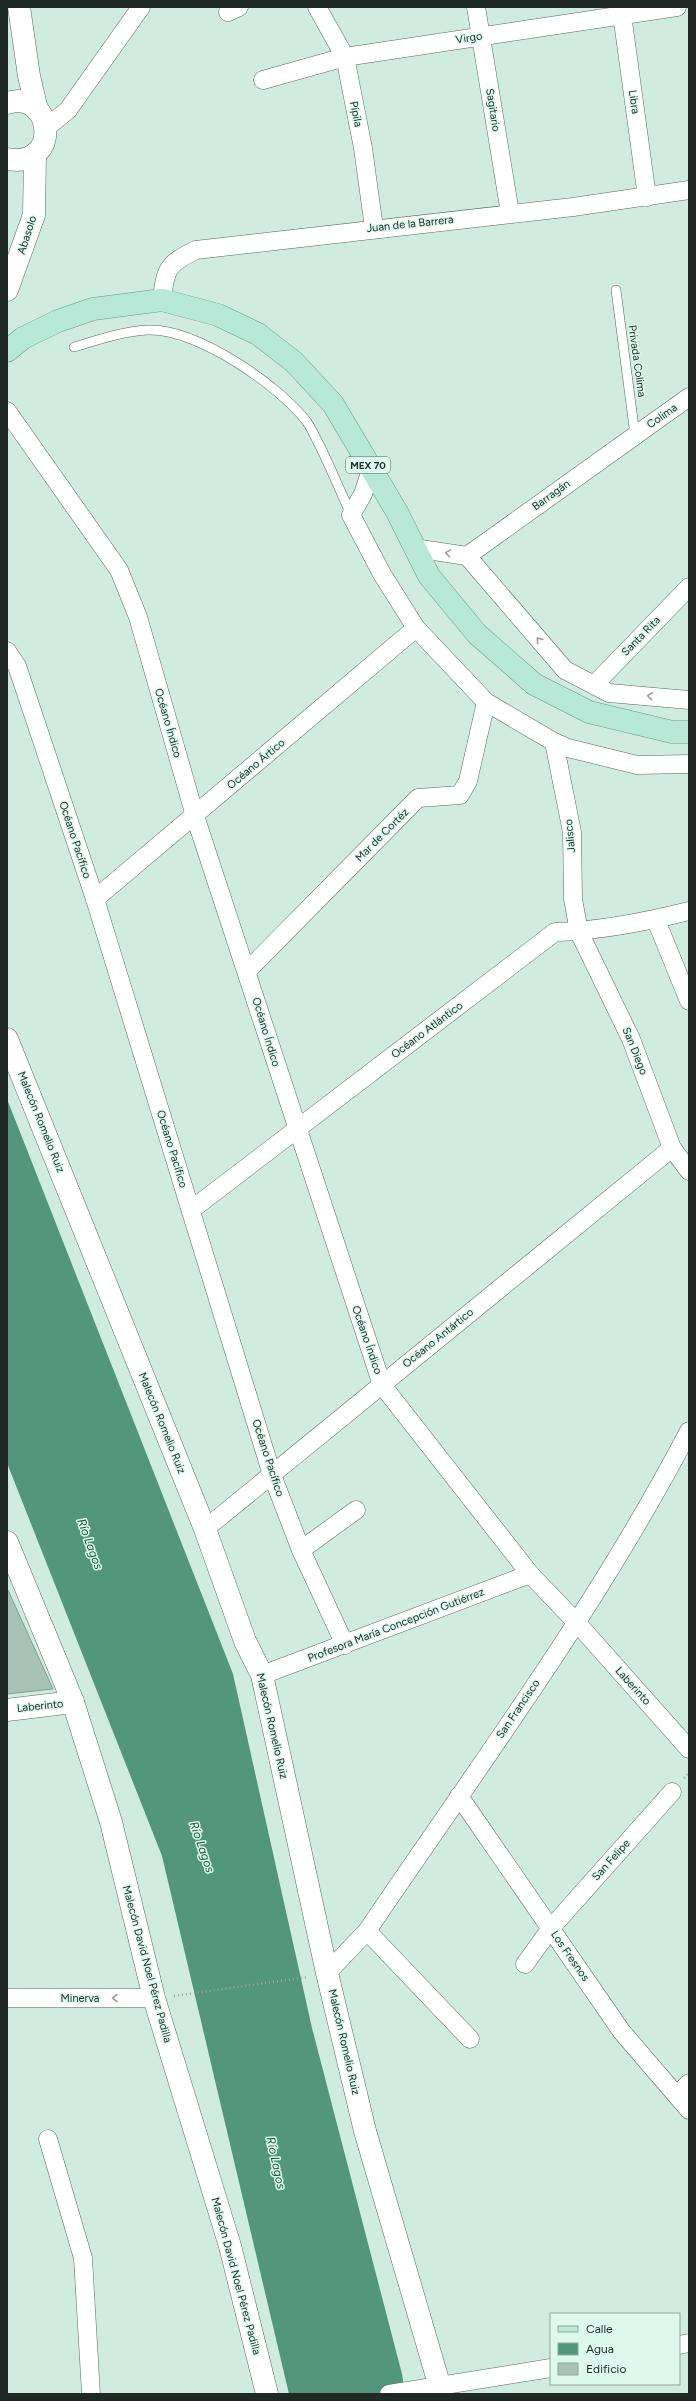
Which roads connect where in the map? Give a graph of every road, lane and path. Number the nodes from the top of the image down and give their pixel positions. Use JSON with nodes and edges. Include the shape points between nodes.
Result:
{"nodes":[{"id":1,"x":19,"y":7,"type":"edge"},
{"id":2,"x":141,"y":7,"type":"edge"},
{"id":3,"x":317,"y":7,"type":"edge"},
{"id":4,"x":476,"y":7,"type":"edge"},
{"id":5,"x":677,"y":7,"type":"edge"},
{"id":6,"x":621,"y":12,"type":"edge"},
{"id":7,"x":481,"y":36,"type":"junction"},
{"id":8,"x":345,"y":57,"type":"junction"},
{"id":9,"x":263,"y":80,"type":"dead end"},
{"id":10,"x":7,"y":103,"type":"edge"},
{"id":11,"x":42,"y":119,"type":"junction"},
{"id":12,"x":35,"y":154,"type":"junction"},
{"id":13,"x":7,"y":159,"type":"edge"},
{"id":14,"x":689,"y":190,"type":"edge"},
{"id":15,"x":647,"y":197,"type":"junction"},
{"id":16,"x":510,"y":213,"type":"junction"},
{"id":17,"x":374,"y":228,"type":"junction"},
{"id":18,"x":7,"y":290,"type":"edge"},
{"id":19,"x":616,"y":290,"type":"dead end"},
{"id":20,"x":162,"y":300,"type":"junction"},
{"id":21,"x":74,"y":347,"type":"dead end"},
{"id":22,"x":7,"y":351,"type":"edge"},
{"id":23,"x":689,"y":397,"type":"edge"},
{"id":24,"x":7,"y":411,"type":"edge"},
{"id":25,"x":635,"y":435,"type":"junction"},
{"id":26,"x":371,"y":470,"type":"junction"},
{"id":27,"x":351,"y":516,"type":"junction"},
{"id":28,"x":414,"y":548,"type":"junction"},
{"id":29,"x":467,"y":556,"type":"junction"},
{"id":30,"x":689,"y":588,"type":"edge"},
{"id":31,"x":416,"y":628,"type":"junction"},
{"id":32,"x":7,"y":651,"type":"edge"},
{"id":33,"x":594,"y":685,"type":"junction"},
{"id":34,"x":689,"y":700,"type":"edge"},
{"id":35,"x":486,"y":702,"type":"junction"},
{"id":36,"x":689,"y":732,"type":"edge"},
{"id":37,"x":554,"y":742,"type":"junction"},
{"id":38,"x":689,"y":764,"type":"edge"},
{"id":39,"x":194,"y":816,"type":"junction"},
{"id":40,"x":95,"y":899,"type":"junction"},
{"id":41,"x":689,"y":911,"type":"edge"},
{"id":42,"x":656,"y":920,"type":"junction"},
{"id":43,"x":580,"y":932,"type":"junction"},
{"id":44,"x":247,"y":971,"type":"junction"},
{"id":45,"x":689,"y":1001,"type":"edge"},
{"id":46,"x":7,"y":1039,"type":"edge"},
{"id":47,"x":296,"y":1130,"type":"junction"},
{"id":48,"x":672,"y":1148,"type":"junction"},
{"id":49,"x":689,"y":1171,"type":"edge"},
{"id":50,"x":191,"y":1210,"type":"junction"},
{"id":51,"x":382,"y":1384,"type":"junction"},
{"id":52,"x":689,"y":1432,"type":"edge"},
{"id":53,"x":272,"y":1475,"type":"junction"},
{"id":54,"x":356,"y":1510,"type":"dead end"},
{"id":55,"x":205,"y":1529,"type":"junction"},
{"id":56,"x":7,"y":1542,"type":"edge"},
{"id":57,"x":301,"y":1550,"type":"junction"},
{"id":58,"x":530,"y":1574,"type":"junction"},
{"id":59,"x":577,"y":1623,"type":"junction"},
{"id":60,"x":344,"y":1645,"type":"junction"},
{"id":61,"x":262,"y":1676,"type":"junction"},
{"id":62,"x":73,"y":1702,"type":"junction"},
{"id":63,"x":7,"y":1710,"type":"edge"},
{"id":64,"x":689,"y":1749,"type":"edge"},
{"id":65,"x":672,"y":1792,"type":"dead end"},
{"id":66,"x":459,"y":1796,"type":"junction"},
{"id":67,"x":551,"y":1928,"type":"junction"},
{"id":68,"x":367,"y":1931,"type":"junction"},
{"id":69,"x":525,"y":1964,"type":"dead end"},
{"id":70,"x":317,"y":1975,"type":"junction"},
{"id":71,"x":178,"y":1995,"type":"dead end"},
{"id":72,"x":7,"y":1998,"type":"edge"},
{"id":73,"x":154,"y":1998,"type":"junction"},
{"id":74,"x":470,"y":2039,"type":"dead end"},
{"id":75,"x":683,"y":2089,"type":"edge"},
{"id":76,"x":689,"y":2110,"type":"edge"},
{"id":77,"x":48,"y":2139,"type":"dead end"},
{"id":78,"x":550,"y":2368,"type":"edge"},
{"id":79,"x":435,"y":2390,"type":"edge"},
{"id":80,"x":91,"y":2394,"type":"edge"},
{"id":81,"x":267,"y":2394,"type":"edge"},
{"id":82,"x":389,"y":2394,"type":"edge"}],
"edges":[{"from":1,"to":11,"type":"street","via":[[29,76]]},
{"from":2,"to":11,"type":"street","via":[[68,110]]},
{"from":3,"to":8,"type":"street","name":"Pípila"},
{"from":4,"to":7,"type":"street","name":"Sagitario"},
{"from":5,"to":6,"type":"street","name":"Virgo"},
{"from":6,"to":7,"type":"street","name":"Virgo"},
{"from":6,"to":15,"type":"street","name":"Libra"},
{"from":7,"to":8,"type":"street","name":"Virgo"},
{"from":7,"to":16,"type":"street","name":"Sagitario"},
{"from":8,"to":9,"type":"street","name":"Virgo"},
{"from":8,"to":17,"type":"street","name":"Pípila","via":[[363,148]]},
{"from":10,"to":11,"type":"street","via":[[19,101]]},
{"from":11,"to":12,"type":"street","via":[[42,146]]},
{"from":12,"to":13,"type":"street","via":[[17,161]]},
{"from":12,"to":18,"type":"street","name":"Abasolo","via":[[34,215]]},
{"from":14,"to":15,"type":"street","name":"Juan de la Barrera"},
{"from":15,"to":16,"type":"street","name":"Juan de la Barrera"},
{"from":16,"to":17,"type":"street","name":"Juan de la Barrera"},
{"from":17,"to":20,"type":"street","name":"Juan de la Barrera","via":[[196,250],[174,260],[164,280]]},
{"from":19,"to":25,"type":"lane","name":"Privada Colima"},
{"from":20,"to":22,"type":"main road","number":"MEX 70","via":[[92,310],[58,321],[23,338]]},
{"from":20,"to":26,"type":"main road","number":"MEX 70","via":[[218,315],[258,334],[294,362],[333,404]]},
{"from":21,"to":27,"type":"lane","via":[[113,335],[149,330],[185,337],[241,364],[267,383],[307,422],[338,483]]},
{"from":23,"to":25,"type":"street","name":"Colima"},
{"from":24,"to":39,"type":"street","name":"Océano Índico","via":[[119,570],[138,617]]},
{"from":25,"to":29,"type":"street","name":"Barragán"},
{"from":26,"to":27,"type":"street","via":[[363,494]]},
{"from":26,"to":28,"type":"main road","number":"MEX 70","via":[[397,512]]},
{"from":27,"to":31,"type":"street","via":[[382,574]]},
{"from":29,"to":28,"type":"street","one_way":true},
{"from":28,"to":36,"type":"main road","number":"MEX 70","via":[[428,576],[477,634],[534,684],[589,712],[672,732]]},
{"from":33,"to":29,"type":"street","one_way":true,"via":[[565,670]]},
{"from":30,"to":33,"type":"street","name":"Santa Rita"},
{"from":31,"to":35,"type":"street"},
{"from":31,"to":39,"type":"street","name":"Océano Ártico"},
{"from":32,"to":40,"type":"street","name":"Océano Pacífico","via":[[17,666]]},
{"from":34,"to":33,"type":"street","one_way":true,"via":[[609,693]]},
{"from":35,"to":37,"type":"street"},
{"from":35,"to":44,"type":"street","name":"Mar de Cortéz","via":[[468,780],[460,795],[418,798]]},
{"from":37,"to":38,"type":"street","via":[[568,748],[637,765]]},
{"from":37,"to":43,"type":"street","name":"Jalisco","via":[[572,832],[573,899]]},
{"from":39,"to":40,"type":"street","name":"Océano Ártico"},
{"from":39,"to":44,"type":"street","name":"Océano Índico"},
{"from":40,"to":50,"type":"street","name":"Océano Pacífico"},
{"from":41,"to":42,"type":"street","name":"Océano Atlántico"},
{"from":42,"to":43,"type":"street","name":"Océano Atlántico"},
{"from":42,"to":45,"type":"street"},
{"from":43,"to":47,"type":"street","name":"Océano Atlántico","via":[[555,932]]},
{"from":43,"to":48,"type":"street","name":"San Diego","via":[[631,1038]]},
{"from":44,"to":47,"type":"street","name":"Océano Índico"},
{"from":46,"to":55,"type":"street","name":"Malecón Romelio Ruiz"},
{"from":47,"to":50,"type":"street","name":"Océano Atlántico"},
{"from":47,"to":51,"type":"street","name":"Océano Índico"},
{"from":48,"to":49,"type":"street","name":"San Diego"},
{"from":48,"to":51,"type":"street","name":"Océano Antártico"},
{"from":50,"to":53,"type":"street","name":"Océano Pacífico"},
{"from":51,"to":53,"type":"street","name":"Océano Antártico"},
{"from":51,"to":58,"type":"street","name":"Océano Índico"},
{"from":52,"to":59,"type":"street","name":"San Francisco"},
{"from":53,"to":55,"type":"street","name":"Océano Antártico"},
{"from":53,"to":57,"type":"street","name":"Océano Pacífico"},
{"from":54,"to":57,"type":"street"},
{"from":55,"to":61,"type":"street","name":"Malecón Romelio Ruiz","via":[[245,1641]]},
{"from":56,"to":62,"type":"street","name":"Malecón David Noel Pérez Padilla"},
{"from":57,"to":60,"type":"street","name":"Océano Pacífico"},
{"from":58,"to":59,"type":"street","name":"Océano Índico"},
{"from":58,"to":60,"type":"street","name":"Profesora María Concepción Gutiérrez"},
{"from":59,"to":64,"type":"street","name":"Laberinto"},
{"from":59,"to":66,"type":"street","name":"San Francisco"},
{"from":60,"to":61,"type":"street","name":"Profesora María Concepción Gutiérrez"},
{"from":61,"to":70,"type":"street","name":"Malecón Romelio Ruiz"},
{"from":62,"to":63,"type":"street","name":"Laberinto"},
{"from":62,"to":73,"type":"street","name":"Malecón David Noel Pérez Padilla","via":[[111,1822]]},
{"from":65,"to":67,"type":"street","name":"San Felipe"},
{"from":66,"to":67,"type":"street","name":"Los Fresnos"},
{"from":66,"to":68,"type":"street","name":"San Francisco"},
{"from":67,"to":69,"type":"street","name":"San Felipe"},
{"from":67,"to":75,"type":"street","name":"Los Fresnos","via":[[622,2032]]},
{"from":68,"to":70,"type":"street","name":"San Francisco"},
{"from":68,"to":74,"type":"street"},
{"from":70,"to":71,"type":"path"},
{"from":70,"to":79,"type":"street","name":"Malecón Romelio Ruiz","via":[[365,2131]]},
{"from":73,"to":72,"type":"street","name":"Minerva","one_way":true},
{"from":73,"to":81,"type":"street","name":"Malecón David Noel Pérez Padilla","via":[[230,2246]]},
{"from":75,"to":76,"type":"street","name":"Los Fresnos"},
{"from":77,"to":80,"type":"street","via":[[83,2258]]},
{"from":78,"to":79,"type":"street"},
{"from":79,"to":82,"type":"street"}]}
